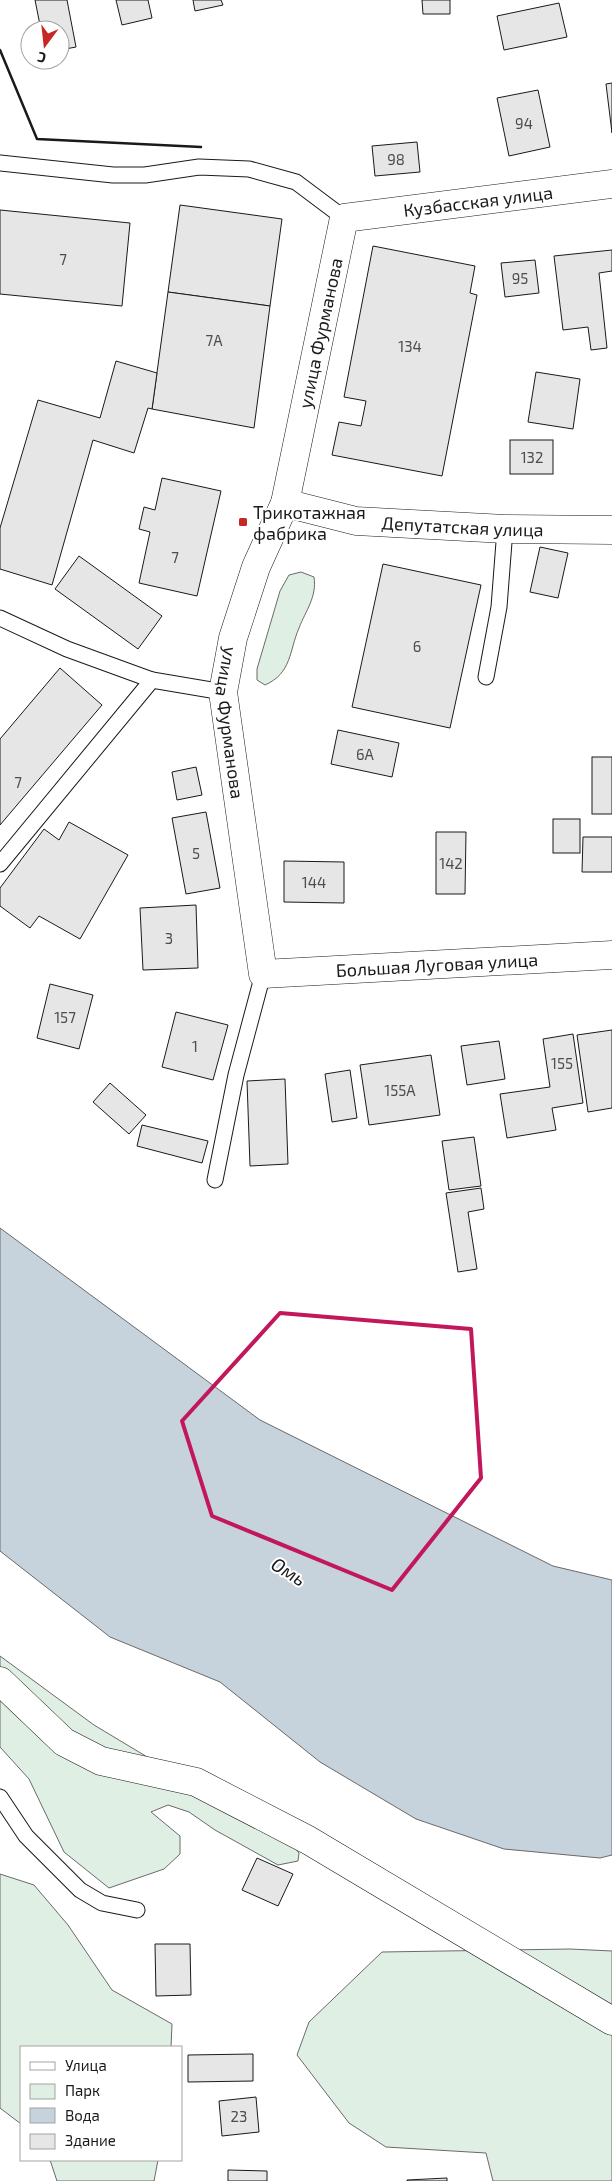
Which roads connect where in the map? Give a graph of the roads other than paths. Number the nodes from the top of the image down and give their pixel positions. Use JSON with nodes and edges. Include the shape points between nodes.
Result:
{"nodes":[{"id":1,"x":0,"y":163,"type":"edge"},
{"id":2,"x":612,"y":184,"type":"edge"},
{"id":3,"x":344,"y":218,"type":"junction"},
{"id":4,"x":285,"y":503,"type":"junction"},
{"id":5,"x":505,"y":529,"type":"junction"},
{"id":6,"x":612,"y":530,"type":"edge"},
{"id":7,"x":0,"y":618,"type":"edge"},
{"id":8,"x":486,"y":677,"type":"dead end"},
{"id":9,"x":152,"y":680,"type":"junction"},
{"id":10,"x":223,"y":692,"type":"junction"},
{"id":11,"x":0,"y":864,"type":"edge"},
{"id":12,"x":612,"y":955,"type":"edge"},
{"id":13,"x":262,"y":974,"type":"junction"},
{"id":14,"x":215,"y":1180,"type":"dead end"},
{"id":15,"x":0,"y":1681,"type":"edge"},
{"id":16,"x":0,"y":1797,"type":"edge"},
{"id":17,"x":136,"y":1910,"type":"dead end"},
{"id":18,"x":612,"y":2021,"type":"edge"}],
"edges":[{"from":1,"to":3,"type":"lane","via":[[113,175],[145,175],[198,167],[249,170],[296,182]]},
{"from":2,"to":3,"type":"street","name":"Кузбасская улица"},
{"from":3,"to":4,"type":"street","name":"улица Фурманова"},
{"from":4,"to":5,"type":"street","name":"Депутатская улица","via":[[356,521]]},
{"from":4,"to":10,"type":"street","name":"улица Фурманова","via":[[256,567],[233,638]]},
{"from":5,"to":6,"type":"street","name":"Депутатская улица"},
{"from":5,"to":8,"type":"lane","via":[[499,607]]},
{"from":7,"to":9,"type":"lane"},
{"from":9,"to":10,"type":"lane"},
{"from":9,"to":11,"type":"lane"},
{"from":10,"to":13,"type":"street","name":"улица Фурманова"},
{"from":12,"to":13,"type":"street","name":"Большая Луговая улица"},
{"from":13,"to":14,"type":"lane","via":[[236,1075]]},
{"from":15,"to":18,"type":"street","via":[[64,1742],[101,1761],[196,1782],[308,1840]]},
{"from":16,"to":17,"type":"lane","via":[[26,1836],[80,1890],[102,1903]]}]}
